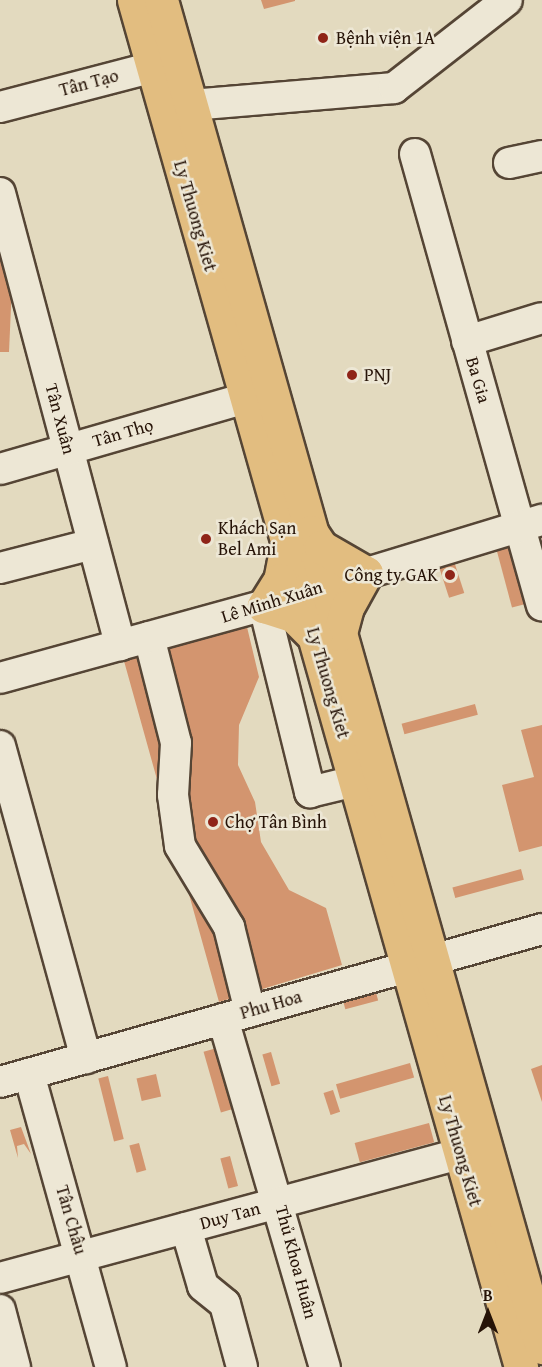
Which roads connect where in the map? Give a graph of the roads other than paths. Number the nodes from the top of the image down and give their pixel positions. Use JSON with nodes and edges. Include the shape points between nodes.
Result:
{"nodes":[{"id":1,"x":134,"y":0,"type":"edge"},
{"id":2,"x":161,"y":0,"type":"edge"},
{"id":3,"x":507,"y":0,"type":"edge"},
{"id":4,"x":166,"y":64,"type":"junction"},
{"id":5,"x":191,"y":105,"type":"junction"},
{"id":6,"x":0,"y":107,"type":"edge"},
{"id":7,"x":416,"y":154,"type":"dead end"},
{"id":8,"x":542,"y":156,"type":"edge"},
{"id":9,"x":509,"y":163,"type":"dead end"},
{"id":10,"x":0,"y":192,"type":"edge"},
{"id":11,"x":542,"y":318,"type":"edge"},
{"id":12,"x":467,"y":341,"type":"junction"},
{"id":13,"x":246,"y":399,"type":"junction"},
{"id":14,"x":68,"y":449,"type":"junction"},
{"id":15,"x":0,"y":469,"type":"edge"},
{"id":16,"x":531,"y":523,"type":"edge"},
{"id":17,"x":299,"y":536,"type":"junction"},
{"id":18,"x":93,"y":544,"type":"junction"},
{"id":19,"x":0,"y":568,"type":"edge"},
{"id":20,"x":366,"y":573,"type":"junction"},
{"id":21,"x":314,"y":590,"type":"junction"},
{"id":22,"x":542,"y":605,"type":"edge"},
{"id":23,"x":264,"y":606,"type":"junction"},
{"id":24,"x":327,"y":635,"type":"junction"},
{"id":25,"x":149,"y":637,"type":"junction"},
{"id":26,"x":120,"y":645,"type":"junction"},
{"id":27,"x":0,"y":678,"type":"edge"},
{"id":28,"x":0,"y":746,"type":"edge"},
{"id":29,"x":356,"y":781,"type":"junction"},
{"id":30,"x":542,"y":928,"type":"edge"},
{"id":31,"x":420,"y":963,"type":"junction"},
{"id":32,"x":236,"y":1015,"type":"junction"},
{"id":33,"x":86,"y":1058,"type":"junction"},
{"id":34,"x":29,"y":1074,"type":"junction"},
{"id":35,"x":0,"y":1082,"type":"edge"},
{"id":36,"x":461,"y":1154,"type":"junction"},
{"id":37,"x":280,"y":1203,"type":"junction"},
{"id":38,"x":186,"y":1228,"type":"junction"},
{"id":39,"x":82,"y":1256,"type":"junction"},
{"id":40,"x":0,"y":1278,"type":"edge"},
{"id":41,"x":0,"y":1310,"type":"edge"},
{"id":42,"x":532,"y":1350,"type":"edge"},
{"id":43,"x":318,"y":1366,"type":"edge"},
{"id":44,"x":15,"y":1367,"type":"edge"},
{"id":45,"x":111,"y":1367,"type":"edge"},
{"id":46,"x":242,"y":1367,"type":"edge"}],
"edges":[{"from":1,"to":4,"type":"main road","name":"Ly Thuong Kiet"},
{"from":2,"to":4,"type":"main road","name":"Ly Thuong Kiet"},
{"from":3,"to":5,"type":"street","via":[[394,88]]},
{"from":4,"to":5,"type":"main road","name":"Ly Thuong Kiet"},
{"from":4,"to":6,"type":"street","name":"Tân Tạo"},
{"from":4,"to":13,"type":"main road","name":"Ly Thuong Kiet"},
{"from":5,"to":17,"type":"main road","name":"Ly Thuong Kiet"},
{"from":7,"to":12,"type":"street","name":"Ba Gia"},
{"from":8,"to":9,"type":"street"},
{"from":10,"to":14,"type":"street","name":"Tân Xuân"},
{"from":11,"to":12,"type":"street"},
{"from":12,"to":16,"type":"street","name":"Ba Gia"},
{"from":13,"to":14,"type":"street","name":"Tân Thọ"},
{"from":13,"to":17,"type":"main road","name":"Ly Thuong Kiet"},
{"from":14,"to":15,"type":"street","name":"Tân Thọ"},
{"from":14,"to":18,"type":"street","name":"Tân Xuân"},
{"from":16,"to":20,"type":"street","name":"Lê Minh Xuân"},
{"from":16,"to":22,"type":"street","name":"Ba Gia"},
{"from":17,"to":20,"type":"main road"},
{"from":17,"to":21,"type":"main road","name":"Ly Thuong Kiet"},
{"from":17,"to":23,"type":"main road"},
{"from":18,"to":19,"type":"street"},
{"from":18,"to":26,"type":"street","name":"Tân Xuân"},
{"from":20,"to":21,"type":"street","name":"Lê Minh Xuân"},
{"from":20,"to":24,"type":"main road"},
{"from":21,"to":23,"type":"street","name":"Lê Minh Xuân"},
{"from":21,"to":24,"type":"main road","name":"Ly Thuong Kiet"},
{"from":23,"to":24,"type":"main road","via":[[294,616]]},
{"from":23,"to":25,"type":"street","name":"Lê Minh Xuân"},
{"from":23,"to":29,"type":"street","via":[[310,792]]},
{"from":24,"to":29,"type":"main road","name":"Ly Thuong Kiet"},
{"from":24,"to":31,"type":"main road","name":"Ly Thuong Kiet"},
{"from":25,"to":26,"type":"street","name":"Lê Minh Xuân"},
{"from":25,"to":32,"type":"street","name":"Thủ Khoa Huân","via":[[176,743],[173,795],[180,846],[229,927]]},
{"from":26,"to":27,"type":"street","name":"Lê Minh Xuân"},
{"from":28,"to":33,"type":"street"},
{"from":29,"to":31,"type":"main road","name":"Ly Thuong Kiet"},
{"from":30,"to":31,"type":"street","name":"Phu Hoa"},
{"from":31,"to":32,"type":"street","name":"Phu Hoa"},
{"from":31,"to":36,"type":"main road","name":"Ly Thuong Kiet"},
{"from":31,"to":42,"type":"main road","name":"Ly Thuong Kiet"},
{"from":32,"to":33,"type":"street","name":"Phu Hoa"},
{"from":32,"to":37,"type":"street","name":"Thủ Khoa Huân"},
{"from":33,"to":34,"type":"street","name":"Phu Hoa"},
{"from":34,"to":35,"type":"street","name":"Phu Hoa"},
{"from":34,"to":39,"type":"street","name":"Tân Châu"},
{"from":36,"to":37,"type":"street","name":"Duy Tan"},
{"from":36,"to":42,"type":"main road","name":"Ly Thuong Kiet"},
{"from":37,"to":38,"type":"street","name":"Duy Tan"},
{"from":37,"to":43,"type":"street","name":"Thủ Khoa Huân"},
{"from":38,"to":39,"type":"street","name":"Duy Tan"},
{"from":38,"to":46,"type":"street","via":[[203,1286],[225,1304]]},
{"from":39,"to":40,"type":"street","name":"Duy Tan"},
{"from":39,"to":45,"type":"street","name":"Tân Châu"},
{"from":41,"to":44,"type":"street"}]}
